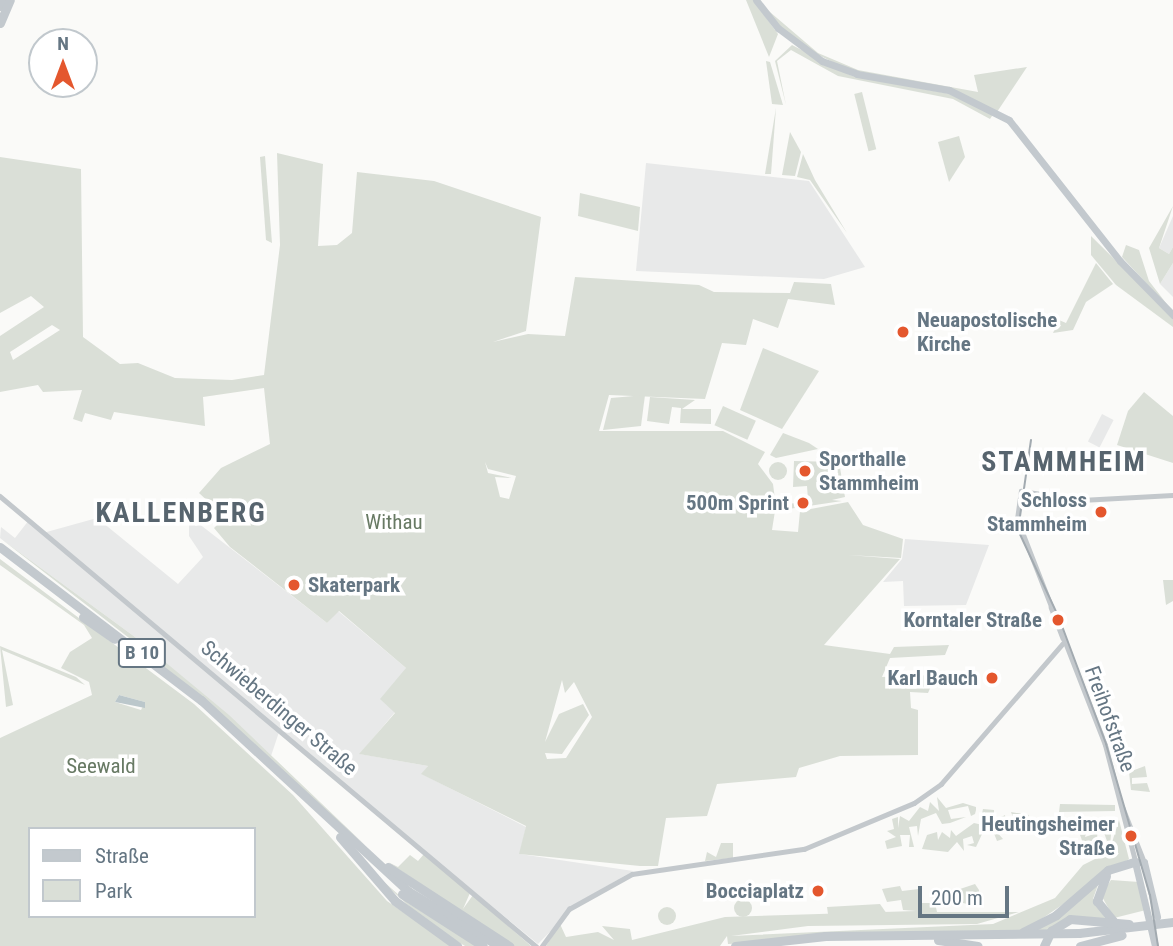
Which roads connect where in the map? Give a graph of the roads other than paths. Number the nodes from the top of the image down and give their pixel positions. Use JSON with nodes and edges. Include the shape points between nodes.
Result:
{"nodes":[{"id":1,"x":3,"y":0,"type":"edge"},
{"id":2,"x":10,"y":0,"type":"edge"},
{"id":3,"x":755,"y":0,"type":"edge"},
{"id":4,"x":0,"y":6,"type":"edge"},
{"id":5,"x":0,"y":23,"type":"edge"},
{"id":6,"x":1173,"y":315,"type":"edge"},
{"id":7,"x":1173,"y":495,"type":"edge"},
{"id":8,"x":0,"y":496,"type":"edge"},
{"id":9,"x":0,"y":547,"type":"edge"},
{"id":10,"x":0,"y":555,"type":"edge"},
{"id":11,"x":1065,"y":649,"type":"junction"},
{"id":12,"x":1123,"y":807,"type":"junction"},
{"id":13,"x":337,"y":826,"type":"junction"},
{"id":14,"x":340,"y":837,"type":"junction"},
{"id":15,"x":1139,"y":863,"type":"junction"},
{"id":16,"x":1173,"y":922,"type":"edge"},
{"id":17,"x":1119,"y":923,"type":"junction"},
{"id":18,"x":1161,"y":927,"type":"junction"},
{"id":19,"x":1173,"y":928,"type":"edge"},
{"id":20,"x":1148,"y":929,"type":"junction"},
{"id":21,"x":1122,"y":935,"type":"junction"},
{"id":22,"x":1005,"y":936,"type":"junction"},
{"id":23,"x":1047,"y":939,"type":"edge"},
{"id":24,"x":938,"y":940,"type":"junction"},
{"id":25,"x":497,"y":945,"type":"edge"},
{"id":26,"x":457,"y":946,"type":"edge"},
{"id":27,"x":483,"y":946,"type":"edge"},
{"id":28,"x":509,"y":946,"type":"edge"},
{"id":29,"x":536,"y":946,"type":"edge"},
{"id":30,"x":542,"y":946,"type":"edge"},
{"id":31,"x":735,"y":946,"type":"edge"},
{"id":32,"x":777,"y":946,"type":"edge"},
{"id":33,"x":978,"y":946,"type":"edge"},
{"id":34,"x":1080,"y":946,"type":"edge"},
{"id":35,"x":1157,"y":946,"type":"edge"}],
"edges":[{"from":1,"to":4,"type":"highway"},
{"from":2,"to":5,"type":"highway"},
{"from":3,"to":6,"type":"main road","via":[[798,45],[839,69],[949,90],[1003,116],[1034,145],[1112,250]]},
{"from":7,"to":11,"type":"street","via":[[1081,500],[1021,491],[1017,531],[1049,599]]},
{"from":8,"to":29,"type":"street","name":"Schwieberdinger Straße"},
{"from":9,"to":13,"type":"highway","number":"B 10","via":[[201,699]]},
{"from":10,"to":14,"type":"highway","number":"B 10","via":[[198,703]]},
{"from":11,"to":12,"type":"street","name":"Freihofstraße"},
{"from":11,"to":30,"type":"street","via":[[941,784],[914,803],[804,849],[632,874],[569,909]]},
{"from":12,"to":15,"type":"street"},
{"from":12,"to":15,"type":"street"},
{"from":13,"to":25,"type":"highway","number":"B 10","via":[[408,891]]},
{"from":13,"to":28,"type":"highway","number":"B 10"},
{"from":14,"to":26,"type":"highway","number":"B 10","via":[[394,901]]},
{"from":14,"to":27,"type":"highway","number":"B 10","via":[[415,904]]},
{"from":15,"to":17,"type":"highway","via":[[1110,874],[1098,888],[1100,910]]},
{"from":15,"to":22,"type":"highway","via":[[1104,873],[1040,926]]},
{"from":15,"to":35,"type":"main road"},
{"from":16,"to":18,"type":"highway"},
{"from":17,"to":20,"type":"highway"},
{"from":17,"to":23,"type":"highway","via":[[1070,919]]},
{"from":18,"to":19,"type":"highway"},
{"from":18,"to":20,"type":"highway"},
{"from":20,"to":21,"type":"highway"},
{"from":20,"to":23,"type":"highway"},
{"from":21,"to":23,"type":"highway"},
{"from":21,"to":34,"type":"highway"},
{"from":22,"to":23,"type":"highway"},
{"from":22,"to":31,"type":"highway","via":[[825,936]]},
{"from":23,"to":24,"type":"highway"},
{"from":24,"to":32,"type":"highway"},
{"from":24,"to":33,"type":"highway"}]}
